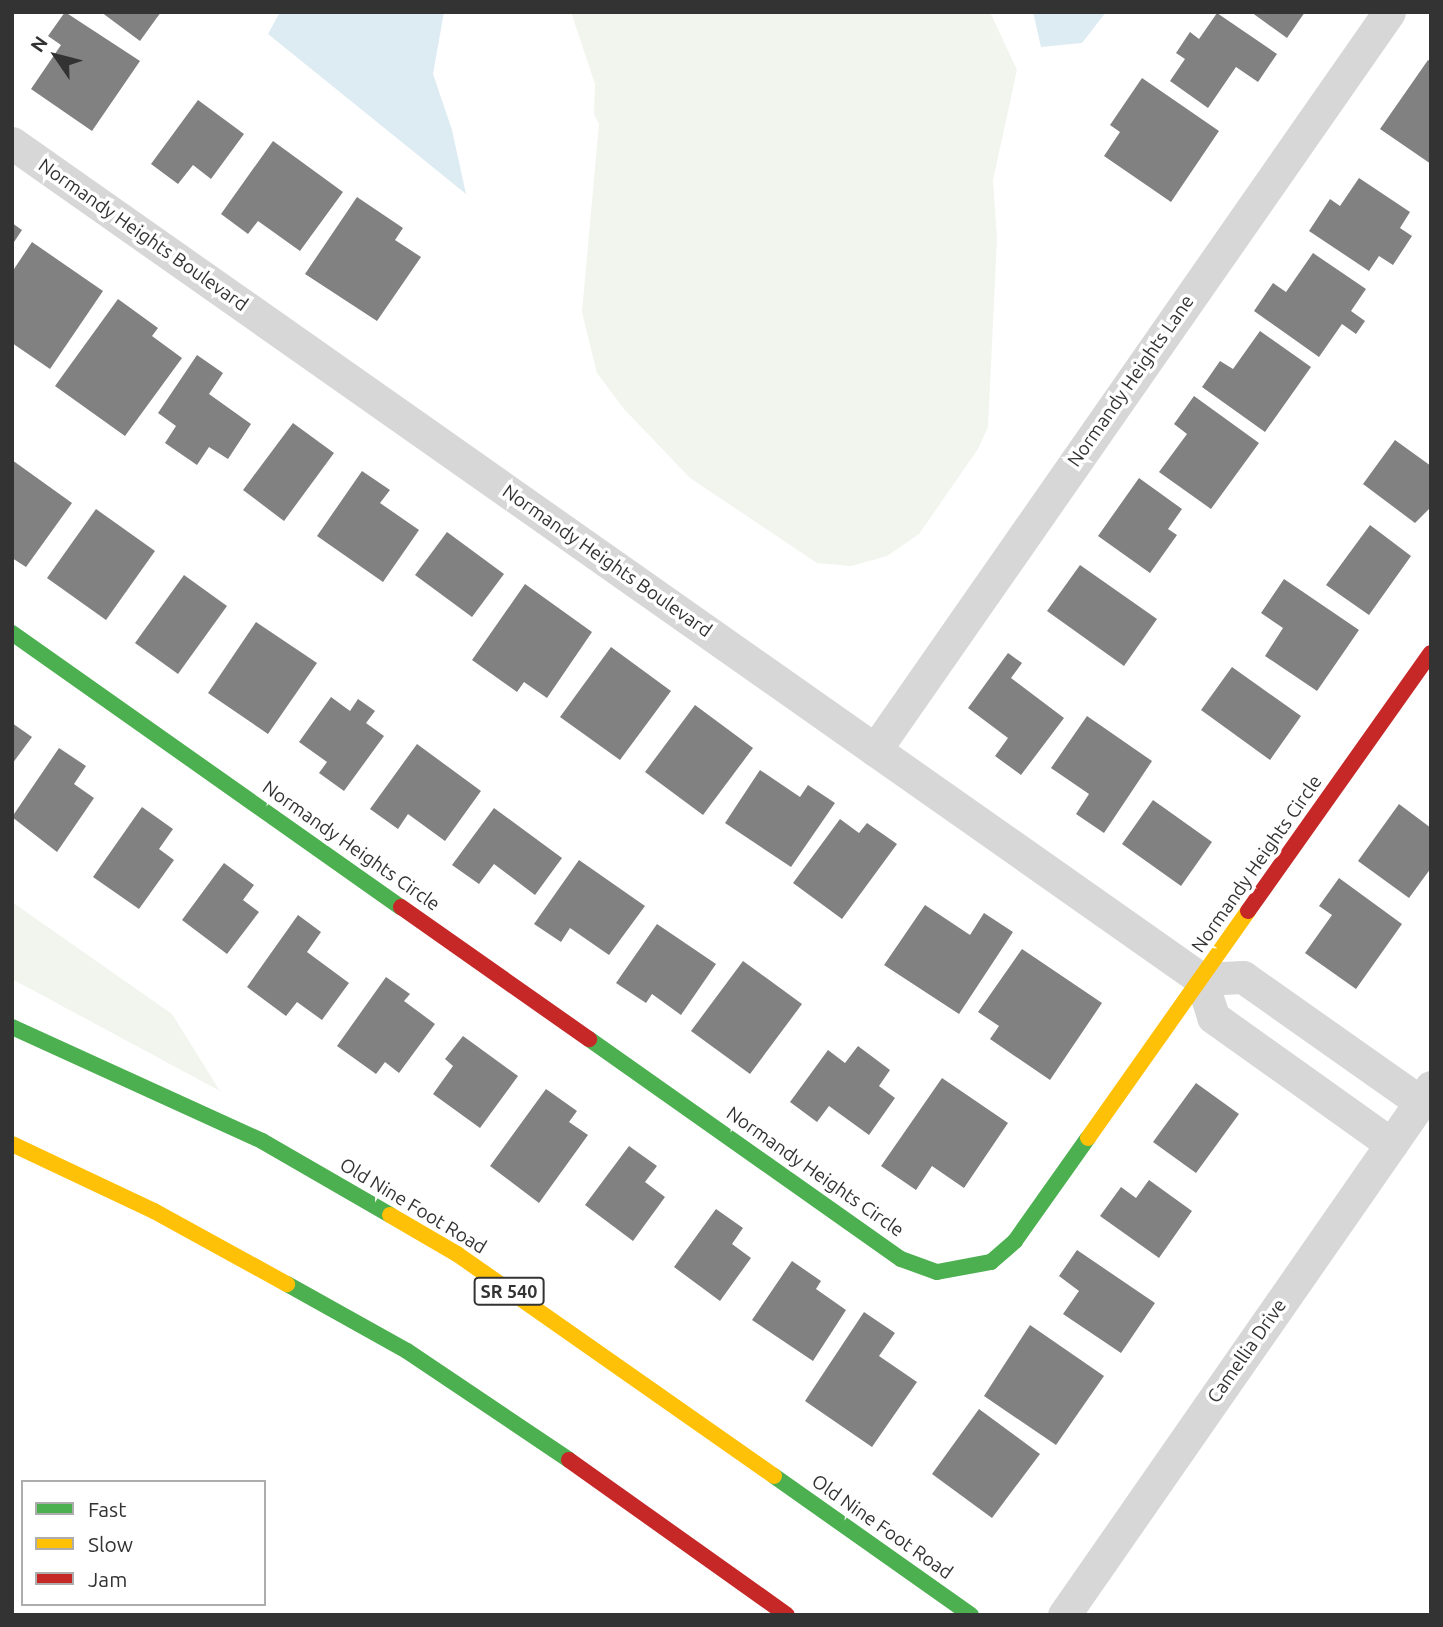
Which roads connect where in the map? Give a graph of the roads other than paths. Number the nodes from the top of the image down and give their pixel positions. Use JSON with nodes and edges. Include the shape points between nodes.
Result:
{"nodes":[{"id":1,"x":1389,"y":12,"type":"edge"},
{"id":2,"x":12,"y":143,"type":"edge"},
{"id":3,"x":12,"y":633,"type":"edge"},
{"id":4,"x":1431,"y":653,"type":"edge"},
{"id":5,"x":875,"y":750,"type":"junction"},
{"id":6,"x":1201,"y":979,"type":"junction"},
{"id":7,"x":12,"y":1027,"type":"edge"},
{"id":8,"x":1426,"y":1094,"type":"edge"},
{"id":9,"x":12,"y":1144,"type":"edge"},
{"id":10,"x":1391,"y":1144,"type":"junction"},
{"id":11,"x":787,"y":1615,"type":"edge"},
{"id":12,"x":971,"y":1615,"type":"edge"},
{"id":13,"x":1064,"y":1615,"type":"edge"}],
"edges":[{"from":1,"to":5,"type":"street","name":"Normandy Heights Lane"},
{"from":2,"to":5,"type":"street","name":"Normandy Heights Boulevard"},
{"from":3,"to":6,"type":"main road","name":"Normandy Heights Circle","via":[[901,1259],[937,1272],[991,1262],[1015,1241]]},
{"from":4,"to":6,"type":"main road","name":"Normandy Heights Circle"},
{"from":5,"to":6,"type":"street","name":"Normandy Heights Boulevard"},
{"from":6,"to":8,"type":"street","via":[[1243,977]]},
{"from":6,"to":10,"type":"street","via":[[1213,1017]]},
{"from":7,"to":12,"type":"main road","name":"Old Nine Foot Road","number":"SR 540","via":[[261,1140],[457,1254]]},
{"from":8,"to":10,"type":"street","name":"Camellia Drive"},
{"from":9,"to":11,"type":"main road","via":[[154,1211],[407,1351],[488,1403]]},
{"from":10,"to":13,"type":"street","name":"Camellia Drive"}]}
